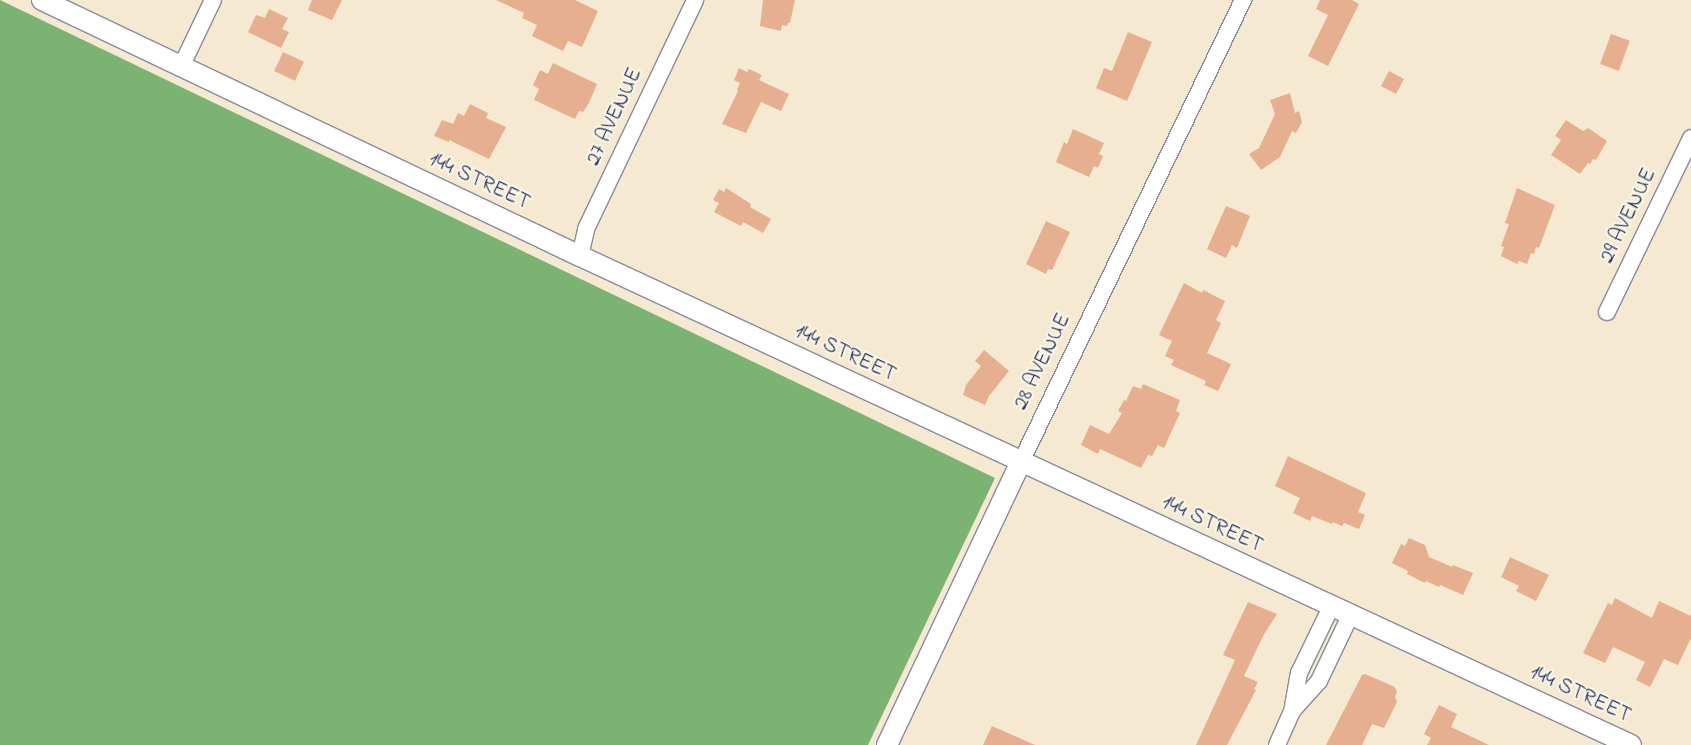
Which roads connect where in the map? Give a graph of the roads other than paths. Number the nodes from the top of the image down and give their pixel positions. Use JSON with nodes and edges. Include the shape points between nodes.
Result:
{"nodes":[{"id":1,"x":42,"y":0,"type":"edge"},
{"id":2,"x":213,"y":0,"type":"edge"},
{"id":3,"x":695,"y":0,"type":"edge"},
{"id":4,"x":1242,"y":0,"type":"edge"},
{"id":5,"x":181,"y":67,"type":"junction"},
{"id":6,"x":1691,"y":138,"type":"edge"},
{"id":7,"x":580,"y":256,"type":"junction"},
{"id":8,"x":1607,"y":312,"type":"dead end"},
{"id":9,"x":1021,"y":462,"type":"junction"},
{"id":10,"x":1331,"y":607,"type":"junction"},
{"id":11,"x":1350,"y":616,"type":"junction"},
{"id":12,"x":1292,"y":712,"type":"junction"},
{"id":13,"x":887,"y":745,"type":"edge"},
{"id":14,"x":1277,"y":745,"type":"edge"},
{"id":15,"x":1631,"y":745,"type":"edge"}],
"edges":[{"from":1,"to":5,"type":"street","name":"144 STREET"},
{"from":2,"to":5,"type":"street"},
{"from":3,"to":7,"type":"street","name":"27 AVENUE","via":[[586,229]]},
{"from":4,"to":9,"type":"street","name":"28 AVENUE"},
{"from":5,"to":7,"type":"street","name":"144 STREET"},
{"from":6,"to":8,"type":"street","name":"29 AVENUE"},
{"from":7,"to":9,"type":"street","name":"144 STREET"},
{"from":9,"to":10,"type":"street","name":"144 STREET"},
{"from":9,"to":13,"type":"street","name":"28 AVENUE"},
{"from":10,"to":11,"type":"street","name":"144 STREET"},
{"from":10,"to":12,"type":"street","via":[[1299,674]]},
{"from":11,"to":12,"type":"street","via":[[1319,681]]},
{"from":11,"to":15,"type":"street","name":"144 STREET"},
{"from":12,"to":14,"type":"street"}]}
